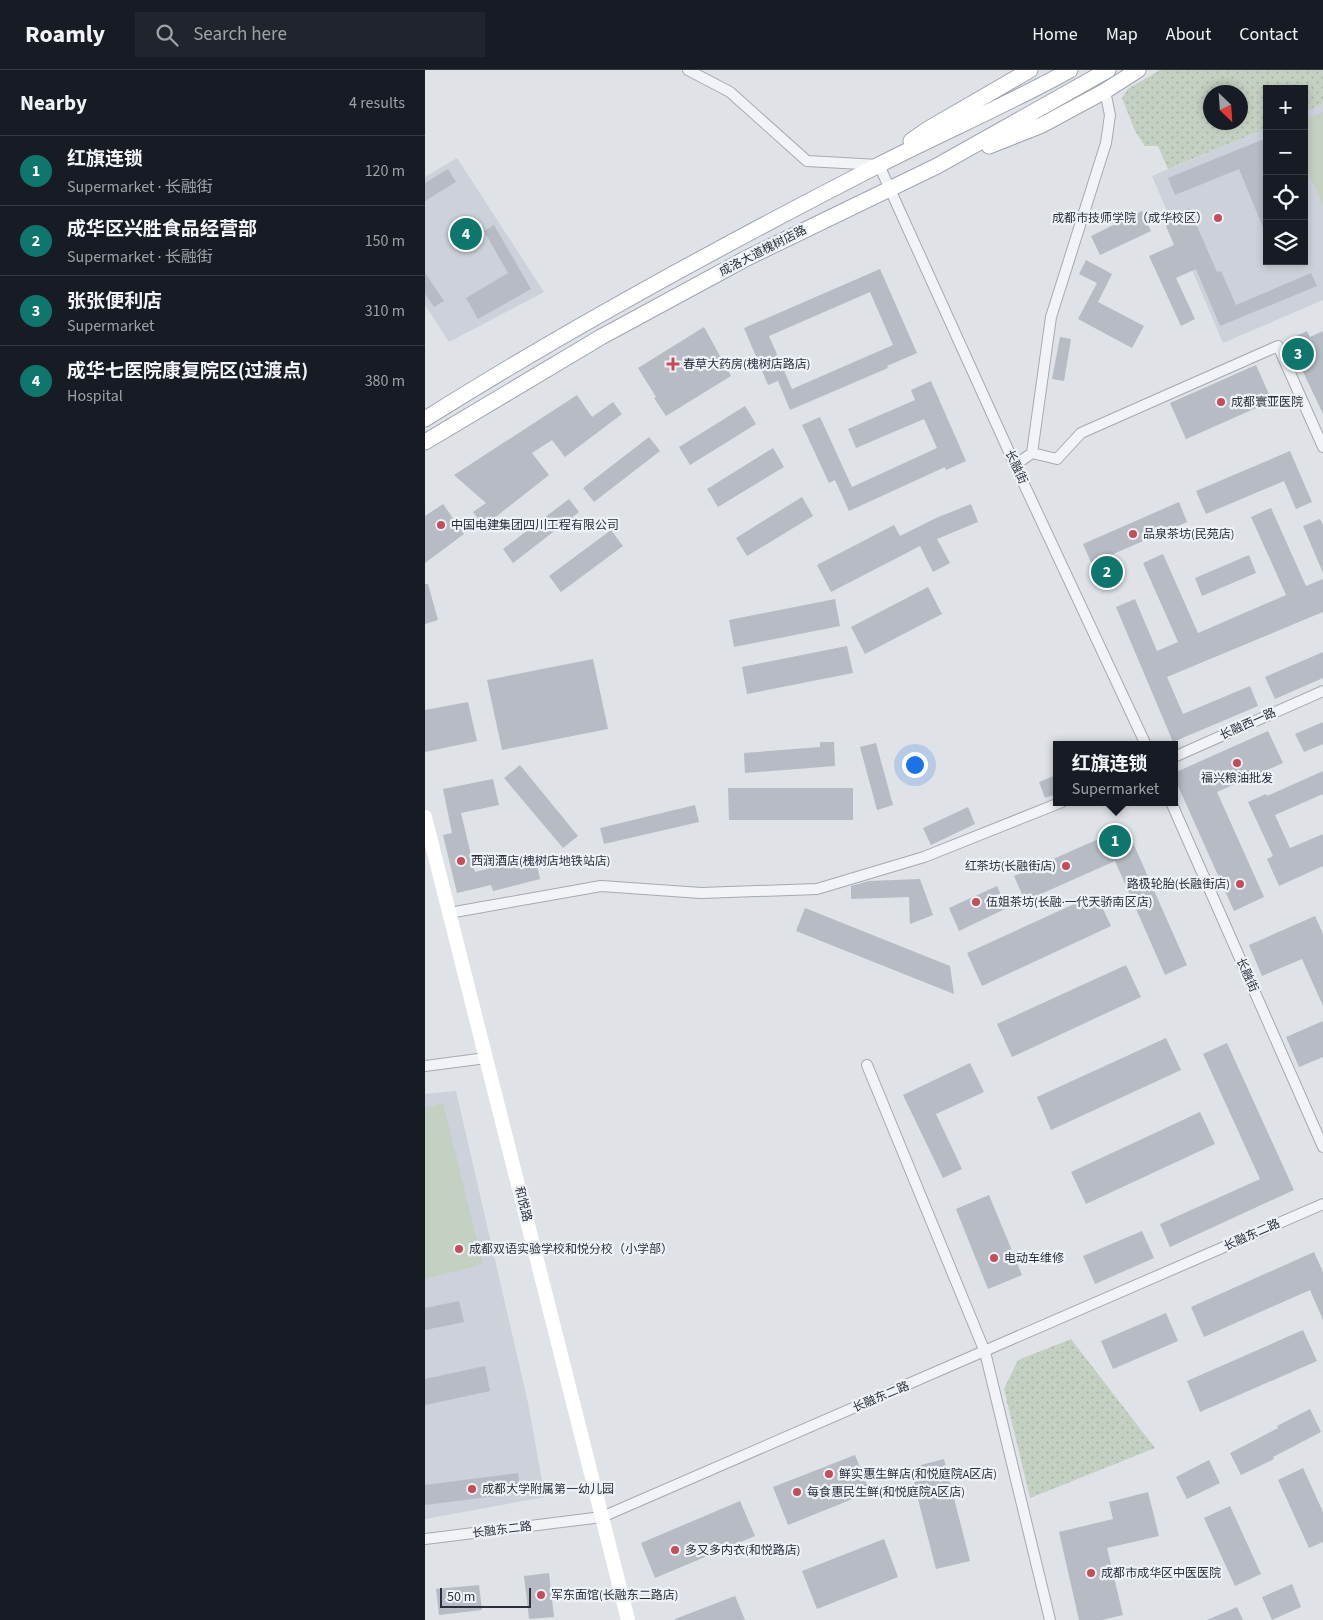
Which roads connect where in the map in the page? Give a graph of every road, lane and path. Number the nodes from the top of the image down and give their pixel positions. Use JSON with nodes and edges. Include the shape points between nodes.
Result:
{"nodes":[{"id":1,"x":688,"y":70,"type":"edge"},
{"id":2,"x":1030,"y":70,"type":"edge"},
{"id":3,"x":1070,"y":70,"type":"edge"},
{"id":4,"x":1108,"y":70,"type":"edge"},
{"id":5,"x":1138,"y":70,"type":"edge"},
{"id":6,"x":1105,"y":91,"type":"junction"},
{"id":7,"x":879,"y":165,"type":"junction"},
{"id":8,"x":937,"y":166,"type":"junction"},
{"id":9,"x":890,"y":189,"type":"junction"},
{"id":10,"x":425,"y":419,"type":"edge"},
{"id":11,"x":425,"y":442,"type":"edge"},
{"id":12,"x":1323,"y":448,"type":"edge"},
{"id":13,"x":1032,"y":452,"type":"junction"},
{"id":14,"x":1015,"y":465,"type":"junction"},
{"id":15,"x":1323,"y":691,"type":"edge"},
{"id":16,"x":1144,"y":741,"type":"edge"},
{"id":17,"x":1178,"y":755,"type":"edge"},
{"id":18,"x":1053,"y":806,"type":"edge"},
{"id":19,"x":1173,"y":806,"type":"edge"},
{"id":20,"x":425,"y":816,"type":"edge"},
{"id":21,"x":449,"y":913,"type":"junction"},
{"id":22,"x":486,"y":1058,"type":"junction"},
{"id":23,"x":867,"y":1065,"type":"dead end"},
{"id":24,"x":425,"y":1066,"type":"edge"},
{"id":25,"x":1323,"y":1147,"type":"edge"},
{"id":26,"x":1323,"y":1204,"type":"edge"},
{"id":27,"x":985,"y":1352,"type":"junction"},
{"id":28,"x":602,"y":1517,"type":"junction"},
{"id":29,"x":425,"y":1539,"type":"edge"},
{"id":30,"x":628,"y":1620,"type":"edge"},
{"id":31,"x":1050,"y":1620,"type":"edge"}],
"edges":[{"from":1,"to":7,"type":"street","via":[[730,92],[807,161]]},
{"from":2,"to":7,"type":"main road","via":[[928,129]]},
{"from":3,"to":7,"type":"main road","name":"成洛大道槐树店路"},
{"from":4,"to":8,"type":"main road","name":"成洛大道槐树店路"},
{"from":5,"to":6,"type":"main road"},
{"from":6,"to":8,"type":"main road","via":[[1042,125]]},
{"from":6,"to":13,"type":"street","via":[[1110,115],[1106,143],[1051,317]]},
{"from":7,"to":9,"type":"street","name":"长融街"},
{"from":7,"to":10,"type":"main road","name":"成洛大道槐树店路","via":[[581,324]]},
{"from":8,"to":9,"type":"main road","name":"成洛大道槐树店路"},
{"from":9,"to":11,"type":"main road","name":"成洛大道槐树店路","via":[[747,258],[601,337]]},
{"from":9,"to":14,"type":"street","name":"长融街"},
{"from":12,"to":13,"type":"street","via":[[1277,346],[1081,433],[1057,459]]},
{"from":13,"to":14,"type":"street"},
{"from":14,"to":16,"type":"street","name":"长融街"},
{"from":15,"to":17,"type":"street","name":"长融西一路"},
{"from":18,"to":21,"type":"street","via":[[924,857],[817,889],[701,893],[601,886]]},
{"from":19,"to":25,"type":"street","name":"长融街"},
{"from":20,"to":21,"type":"street","name":"和悦路"},
{"from":21,"to":22,"type":"street","name":"和悦路"},
{"from":22,"to":24,"type":"street"},
{"from":22,"to":28,"type":"street","name":"和悦路"},
{"from":23,"to":27,"type":"street"},
{"from":26,"to":27,"type":"street","name":"长融东二路"},
{"from":27,"to":28,"type":"street","name":"长融东二路"},
{"from":27,"to":31,"type":"street"},
{"from":28,"to":29,"type":"street","name":"长融东二路"},
{"from":28,"to":30,"type":"street","name":"和悦路"}]}
